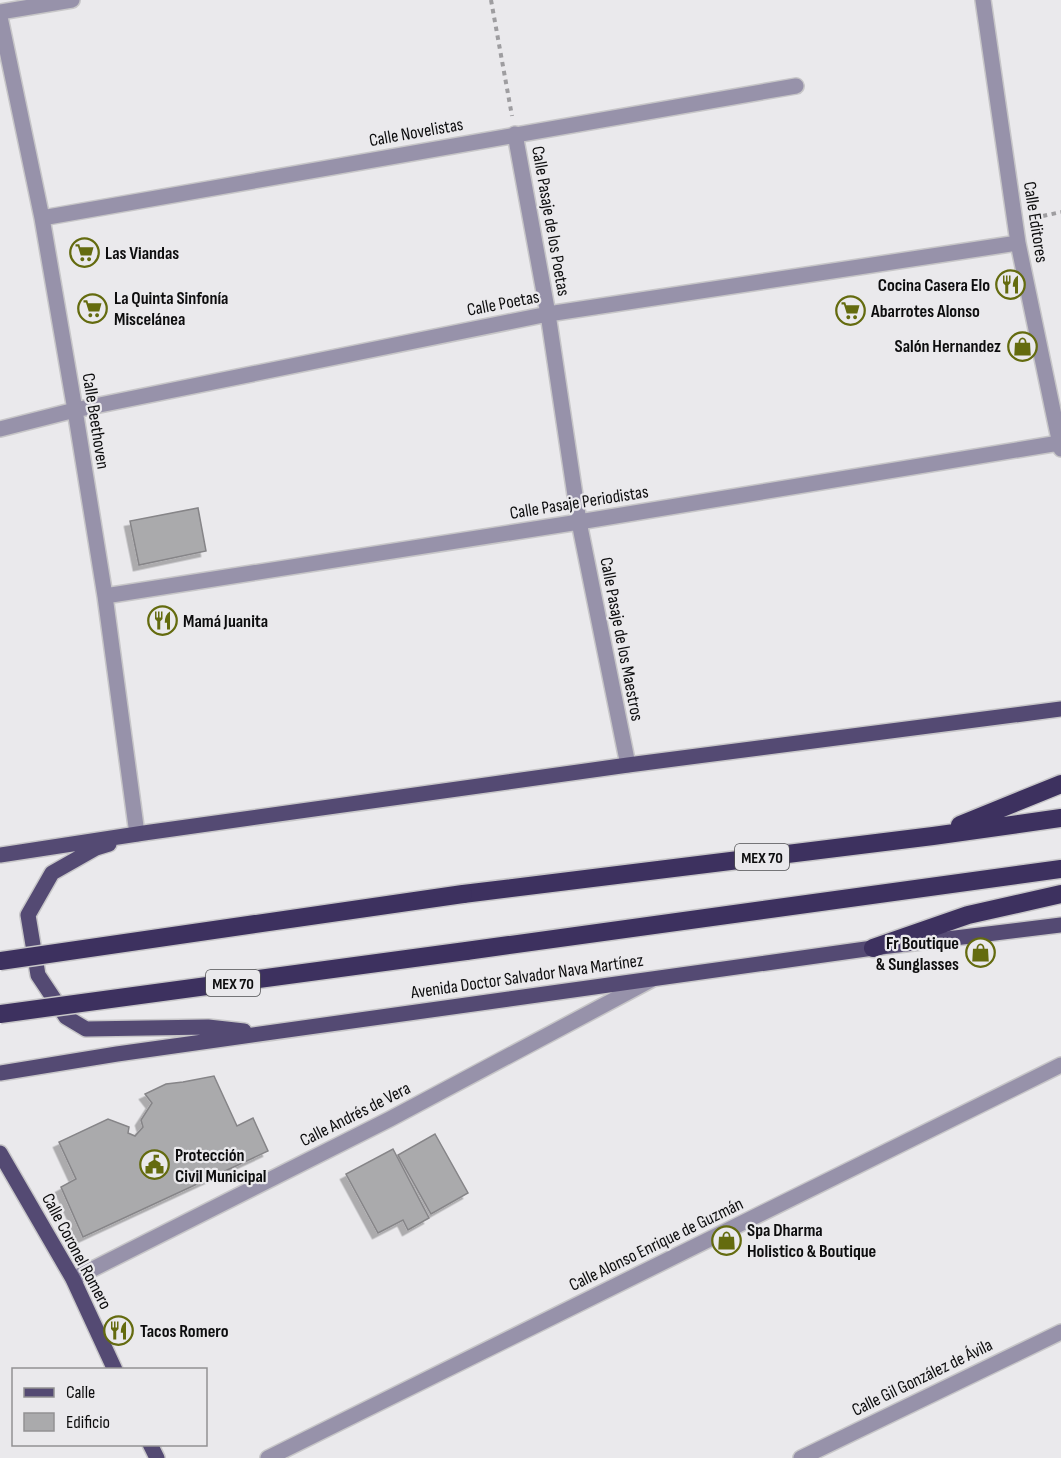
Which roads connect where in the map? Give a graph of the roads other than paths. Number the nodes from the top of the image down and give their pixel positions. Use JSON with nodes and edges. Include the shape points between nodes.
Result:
{"nodes":[{"id":1,"x":72,"y":0,"type":"edge"},
{"id":2,"x":984,"y":0,"type":"edge"},
{"id":3,"x":0,"y":12,"type":"edge"},
{"id":4,"x":0,"y":17,"type":"edge"},
{"id":5,"x":796,"y":86,"type":"dead end"},
{"id":6,"x":515,"y":134,"type":"junction"},
{"id":7,"x":42,"y":218,"type":"junction"},
{"id":8,"x":1018,"y":243,"type":"junction"},
{"id":9,"x":548,"y":314,"type":"junction"},
{"id":10,"x":75,"y":410,"type":"junction"},
{"id":11,"x":0,"y":429,"type":"edge"},
{"id":12,"x":1060,"y":446,"type":"edge"},
{"id":13,"x":579,"y":522,"type":"junction"},
{"id":14,"x":105,"y":596,"type":"junction"},
{"id":15,"x":1061,"y":709,"type":"edge"},
{"id":16,"x":628,"y":765,"type":"junction"},
{"id":17,"x":1061,"y":784,"type":"edge"},
{"id":18,"x":1061,"y":818,"type":"edge"},
{"id":19,"x":137,"y":834,"type":"junction"},
{"id":20,"x":933,"y":836,"type":"junction"},
{"id":21,"x":0,"y":855,"type":"edge"},
{"id":22,"x":1061,"y":869,"type":"edge"},
{"id":23,"x":1061,"y":894,"type":"edge"},
{"id":24,"x":1061,"y":925,"type":"edge"},
{"id":25,"x":873,"y":948,"type":"junction"},
{"id":26,"x":0,"y":961,"type":"edge"},
{"id":27,"x":654,"y":979,"type":"junction"},
{"id":28,"x":0,"y":1014,"type":"edge"},
{"id":29,"x":269,"y":1033,"type":"junction"},
{"id":30,"x":1061,"y":1065,"type":"edge"},
{"id":31,"x":0,"y":1073,"type":"edge"},
{"id":32,"x":0,"y":1153,"type":"edge"},
{"id":33,"x":73,"y":1279,"type":"junction"},
{"id":34,"x":1061,"y":1332,"type":"edge"},
{"id":35,"x":114,"y":1368,"type":"edge"},
{"id":36,"x":268,"y":1458,"type":"edge"},
{"id":37,"x":801,"y":1458,"type":"edge"}],
"edges":[{"from":1,"to":3,"type":"street"},
{"from":2,"to":8,"type":"street","name":"Calle Editores"},
{"from":4,"to":7,"type":"street","name":"Calle Beethoven"},
{"from":5,"to":6,"type":"street","name":"Calle Novelistas"},
{"from":6,"to":7,"type":"street","name":"Calle Novelistas"},
{"from":6,"to":9,"type":"street","name":"Calle Pasaje de los Poetas"},
{"from":7,"to":10,"type":"street","name":"Calle Beethoven"},
{"from":8,"to":9,"type":"street","name":"Calle Poetas"},
{"from":8,"to":12,"type":"street","name":"Calle Editores"},
{"from":9,"to":10,"type":"street","name":"Calle Poetas"},
{"from":9,"to":13,"type":"street","name":"Calle Pasaje de los Poetas"},
{"from":10,"to":11,"type":"street","name":"Calle Poetas"},
{"from":10,"to":14,"type":"street","name":"Calle Beethoven"},
{"from":12,"to":13,"type":"street","name":"Calle Pasaje Periodistas"},
{"from":13,"to":14,"type":"street","name":"Calle Pasaje Periodistas"},
{"from":13,"to":16,"type":"street","name":"Calle Pasaje de los Maestros"},
{"from":14,"to":19,"type":"street","name":"Calle Beethoven"},
{"from":15,"to":16,"type":"main road"},
{"from":16,"to":19,"type":"main road"},
{"from":17,"to":20,"type":"highway"},
{"from":18,"to":20,"type":"highway","number":"MEX 70"},
{"from":19,"to":21,"type":"main road"},
{"from":19,"to":29,"type":"main road","via":[[96,848],[52,873],[28,915],[38,975],[60,1009],[86,1029],[208,1027]]},
{"from":20,"to":26,"type":"highway","number":"MEX 70","bridge":true,"via":[[463,894]]},
{"from":22,"to":28,"type":"highway","name":"Avenida Doctor Salvador Nava Martínez","number":"MEX 70","bridge":true},
{"from":23,"to":25,"type":"highway","via":[[968,915]]},
{"from":24,"to":25,"type":"main road","name":"Avenida Doctor Salvador Nava Martínez"},
{"from":25,"to":27,"type":"main road","name":"Avenida Doctor Salvador Nava Martínez"},
{"from":27,"to":29,"type":"main road","name":"Avenida Doctor Salvador Nava Martínez"},
{"from":27,"to":33,"type":"street","name":"Calle Andrés de Vera","via":[[390,1119]]},
{"from":29,"to":31,"type":"main road","name":"Avenida Doctor Salvador Nava Martínez"},
{"from":30,"to":36,"type":"street","name":"Calle Alonso Enrique de Guzmán"},
{"from":32,"to":33,"type":"main road","name":"Calle Coronel Romero"},
{"from":33,"to":35,"type":"main road","name":"Calle Coronel Romero"},
{"from":34,"to":37,"type":"street","name":"Calle Gil González de Ávila"}]}
